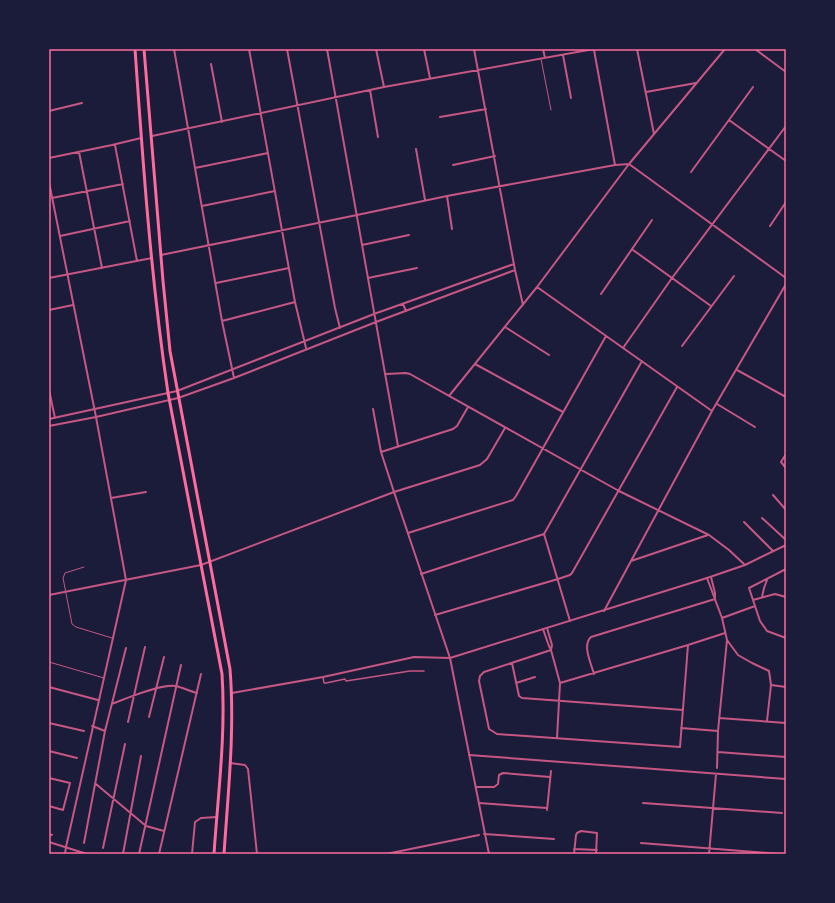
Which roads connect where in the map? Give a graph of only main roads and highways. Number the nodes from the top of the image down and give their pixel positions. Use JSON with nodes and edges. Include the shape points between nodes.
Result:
{"nodes":[{"id":1,"x":135,"y":49,"type":"edge"},
{"id":2,"x":144,"y":49,"type":"edge"},
{"id":3,"x":214,"y":854,"type":"edge"},
{"id":4,"x":224,"y":854,"type":"edge"}],
"edges":[{"from":1,"to":3,"type":"main road","via":[[152,258],[168,393],[223,685]]},
{"from":2,"to":4,"type":"main road","via":[[170,351],[230,669],[230,763]]}]}
